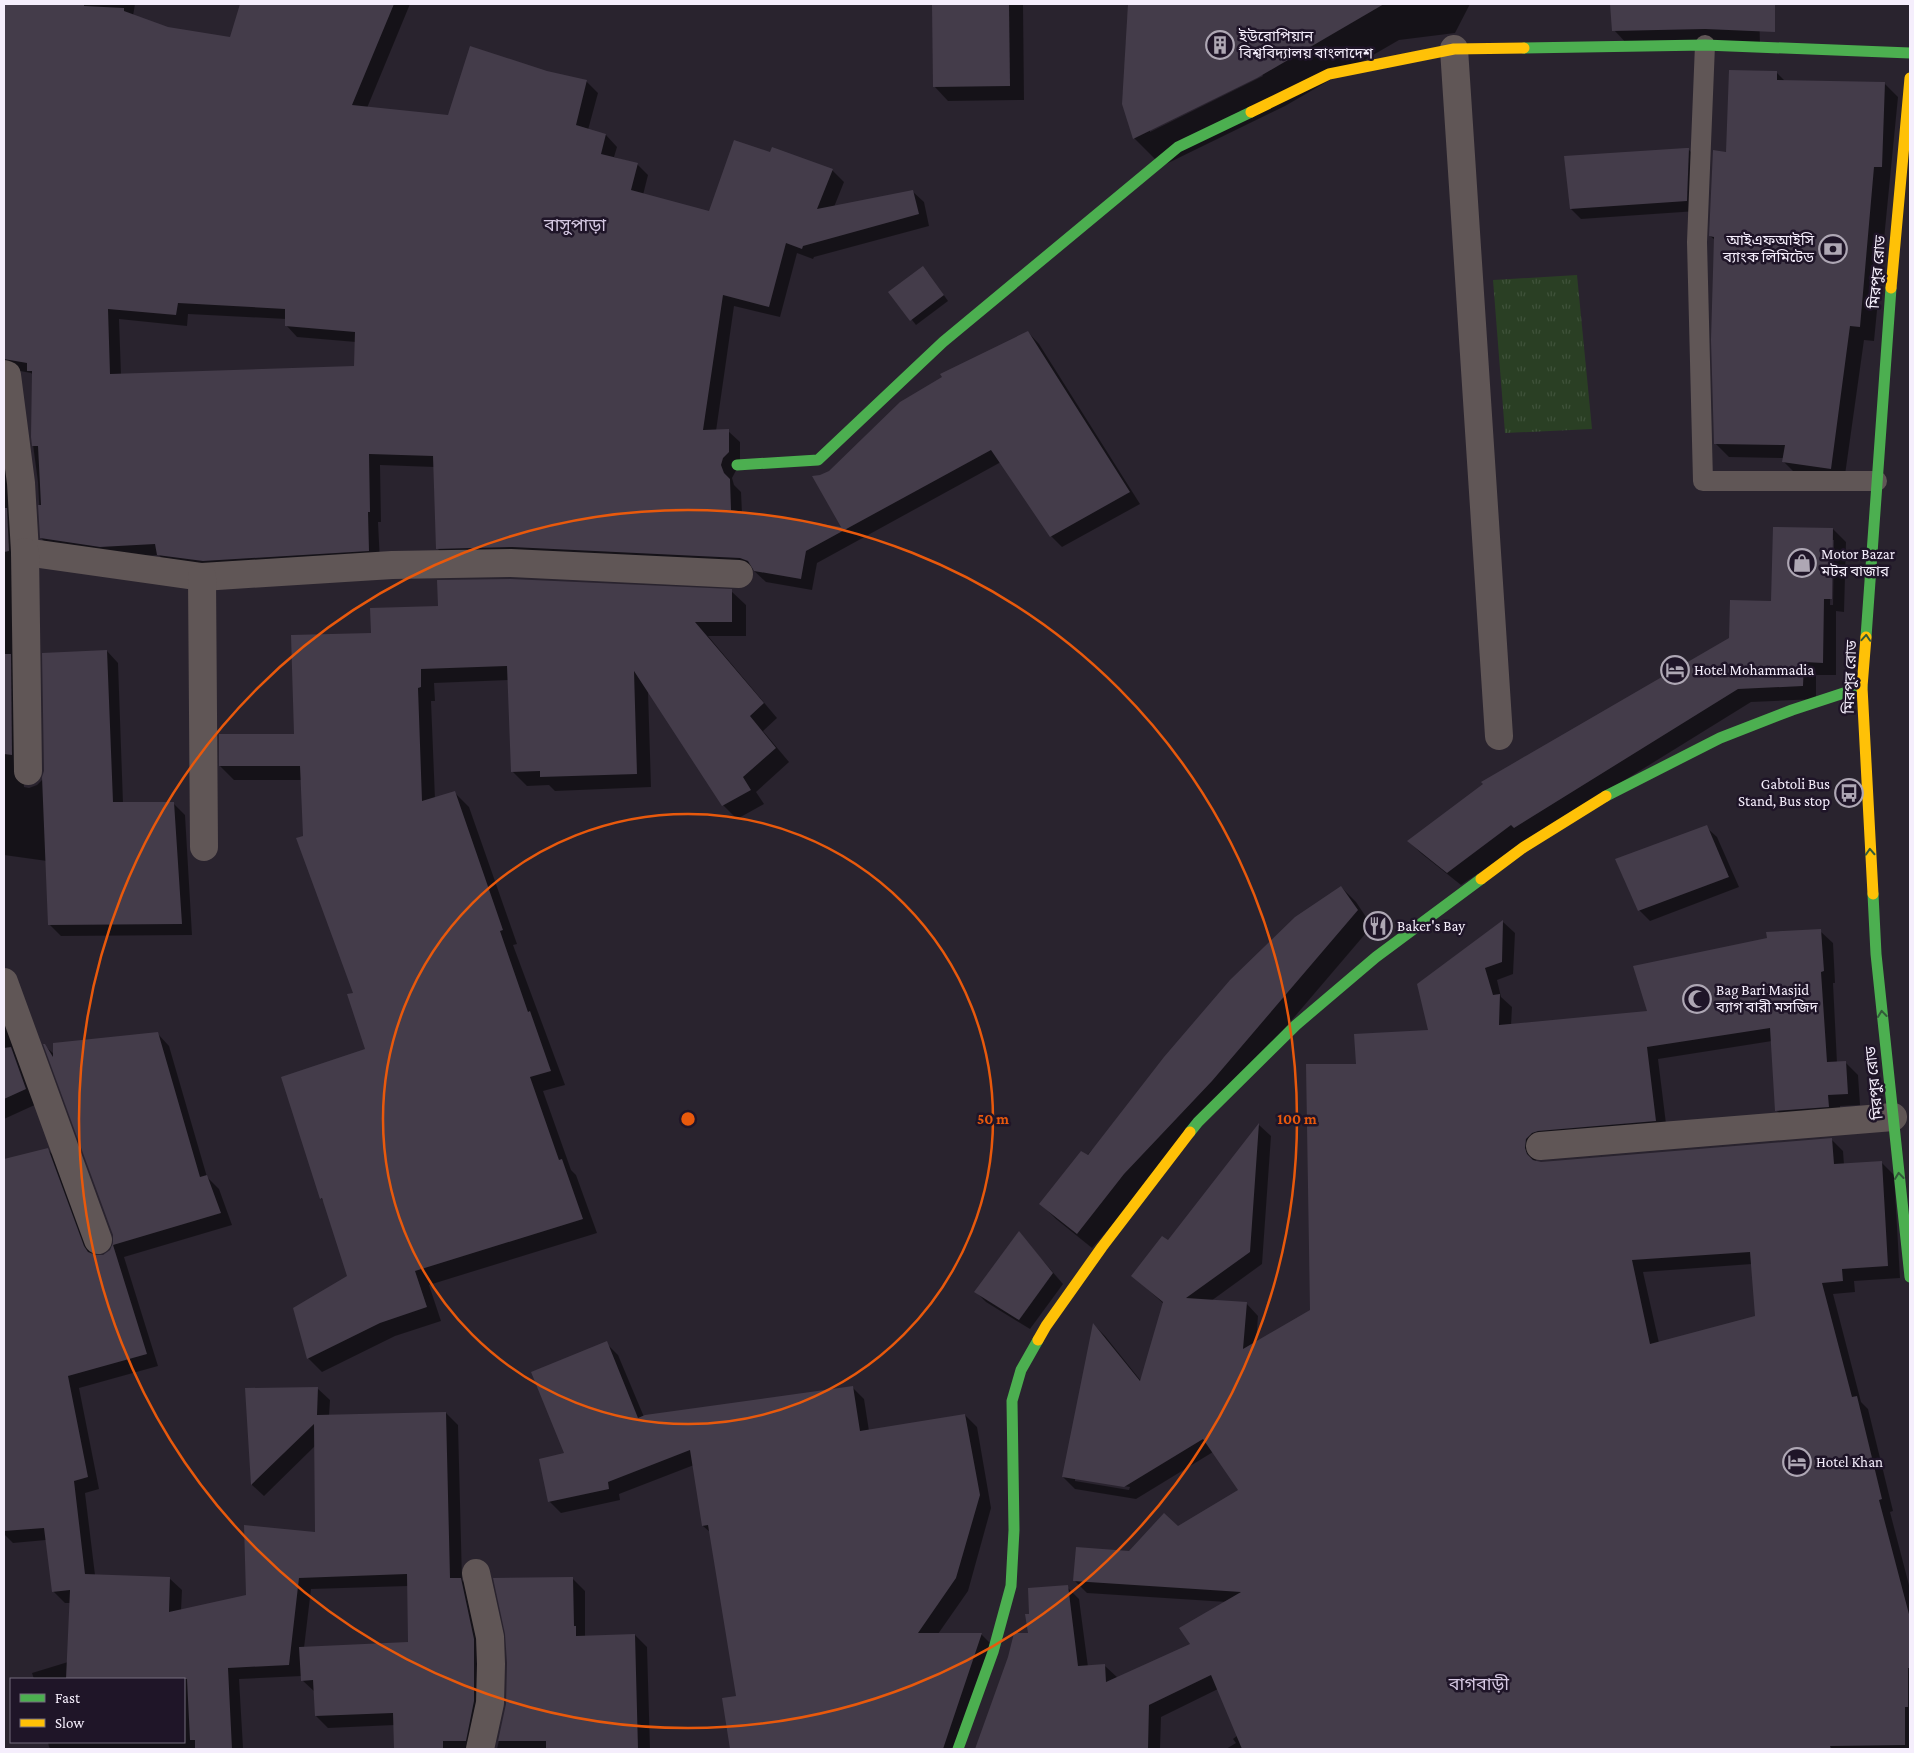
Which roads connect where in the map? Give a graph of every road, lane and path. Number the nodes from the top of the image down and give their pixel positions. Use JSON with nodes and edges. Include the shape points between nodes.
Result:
{"nodes":[{"id":1,"x":1705,"y":45,"type":"junction"},
{"id":2,"x":1454,"y":49,"type":"junction"},
{"id":3,"x":1910,"y":53,"type":"edge"},
{"id":4,"x":1910,"y":78,"type":"edge"},
{"id":5,"x":4,"y":374,"type":"edge"},
{"id":6,"x":737,"y":465,"type":"dead end"},
{"id":7,"x":1877,"y":481,"type":"junction"},
{"id":8,"x":25,"y":552,"type":"junction"},
{"id":9,"x":739,"y":574,"type":"dead end"},
{"id":10,"x":202,"y":577,"type":"junction"},
{"id":11,"x":1862,"y":687,"type":"junction"},
{"id":12,"x":1499,"y":736,"type":"dead end"},
{"id":13,"x":28,"y":771,"type":"dead end"},
{"id":14,"x":204,"y":847,"type":"dead end"},
{"id":15,"x":4,"y":982,"type":"edge"},
{"id":16,"x":1893,"y":1117,"type":"junction"},
{"id":17,"x":1540,"y":1146,"type":"dead end"},
{"id":18,"x":98,"y":1240,"type":"dead end"},
{"id":19,"x":1910,"y":1277,"type":"edge"},
{"id":20,"x":476,"y":1573,"type":"dead end"},
{"id":21,"x":480,"y":1749,"type":"edge"},
{"id":22,"x":958,"y":1749,"type":"edge"}],
"edges":[{"from":1,"to":2,"type":"main road"},
{"from":1,"to":3,"type":"main road"},
{"from":1,"to":7,"type":"lane","via":[[1697,242],[1703,480]]},
{"from":2,"to":6,"type":"main road","via":[[1329,74],[1178,147],[943,342],[818,460]]},
{"from":2,"to":12,"type":"street"},
{"from":4,"to":7,"type":"main road","name":"মিরপুর রোড"},
{"from":5,"to":8,"type":"street","via":[[7,375],[21,483]]},
{"from":11,"to":7,"type":"main road","name":"মিরপুর রোড","one_way":true},
{"from":8,"to":10,"type":"street"},
{"from":8,"to":13,"type":"street"},
{"from":9,"to":10,"type":"street","via":[[511,563],[392,565]]},
{"from":10,"to":14,"type":"street"},
{"from":16,"to":11,"type":"main road","name":"মিরপুর রোড","one_way":true,"via":[[1876,954]]},
{"from":11,"to":22,"type":"main road","via":[[1720,738],[1612,792],[1524,847],[1376,957],[1296,1025],[1198,1122],[1102,1247],[1046,1326],[1021,1370],[1012,1401],[1014,1530],[1011,1586],[993,1652]]},
{"from":15,"to":18,"type":"street"},
{"from":16,"to":17,"type":"street"},
{"from":19,"to":16,"type":"main road","name":"মিরপুর রোড","one_way":true},
{"from":20,"to":21,"type":"street","via":[[490,1637],[491,1664],[490,1703]]}]}
